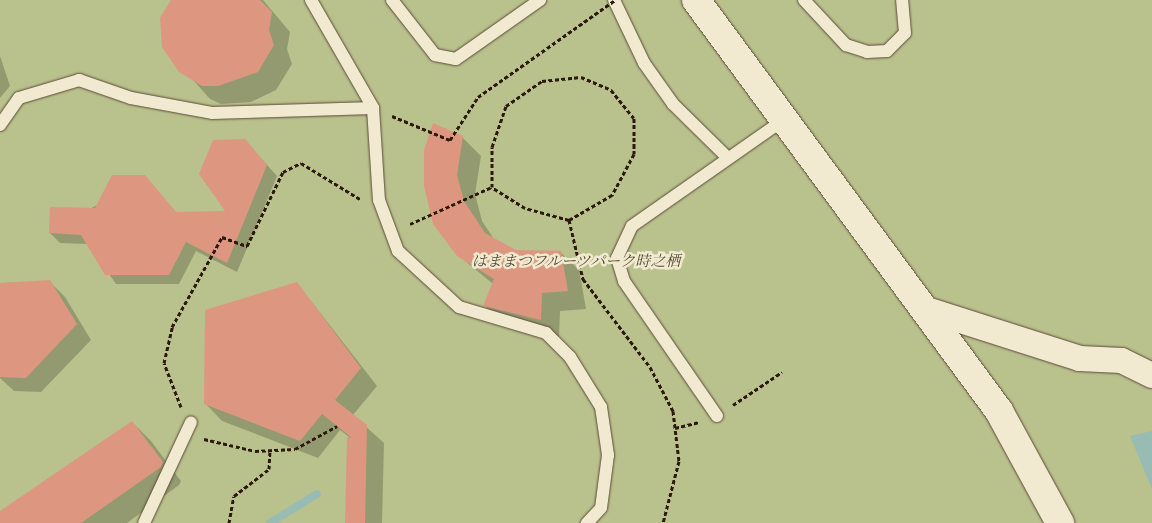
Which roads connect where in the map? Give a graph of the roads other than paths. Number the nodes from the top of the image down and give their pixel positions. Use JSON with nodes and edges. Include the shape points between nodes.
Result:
{"nodes":[{"id":1,"x":311,"y":0,"type":"edge"},
{"id":2,"x":392,"y":0,"type":"edge"},
{"id":3,"x":540,"y":0,"type":"edge"},
{"id":4,"x":615,"y":0,"type":"edge"},
{"id":5,"x":696,"y":0,"type":"edge"},
{"id":6,"x":804,"y":0,"type":"edge"},
{"id":7,"x":902,"y":0,"type":"edge"},
{"id":8,"x":373,"y":108,"type":"junction"},
{"id":9,"x":782,"y":120,"type":"junction"},
{"id":10,"x":0,"y":125,"type":"edge"},
{"id":11,"x":728,"y":158,"type":"junction"},
{"id":12,"x":929,"y":310,"type":"junction"},
{"id":13,"x":1152,"y":375,"type":"edge"},
{"id":14,"x":717,"y":416,"type":"dead end"},
{"id":15,"x":191,"y":422,"type":"road end"},
{"id":16,"x":144,"y":523,"type":"edge"},
{"id":17,"x":587,"y":523,"type":"edge"},
{"id":18,"x":1060,"y":523,"type":"edge"}],
"edges":[{"from":1,"to":8,"type":"lane"},
{"from":2,"to":3,"type":"lane","via":[[435,55],[456,59]]},
{"from":4,"to":11,"type":"lane","via":[[644,63],[673,104]]},
{"from":5,"to":9,"type":"street"},
{"from":6,"to":7,"type":"lane","via":[[846,45],[868,52],[887,51],[905,33]]},
{"from":8,"to":10,"type":"lane","via":[[212,113],[131,98],[79,80],[19,98]]},
{"from":8,"to":17,"type":"lane","via":[[379,200],[398,251],[459,307],[546,333],[570,357],[601,408],[608,455],[601,508]]},
{"from":9,"to":11,"type":"lane"},
{"from":9,"to":12,"type":"street"},
{"from":11,"to":14,"type":"lane","via":[[632,226],[617,258],[624,281]]},
{"from":12,"to":13,"type":"street","via":[[1079,358],[1122,360]]},
{"from":12,"to":18,"type":"street","via":[[999,410]]},
{"from":15,"to":16,"type":"lane"}]}
